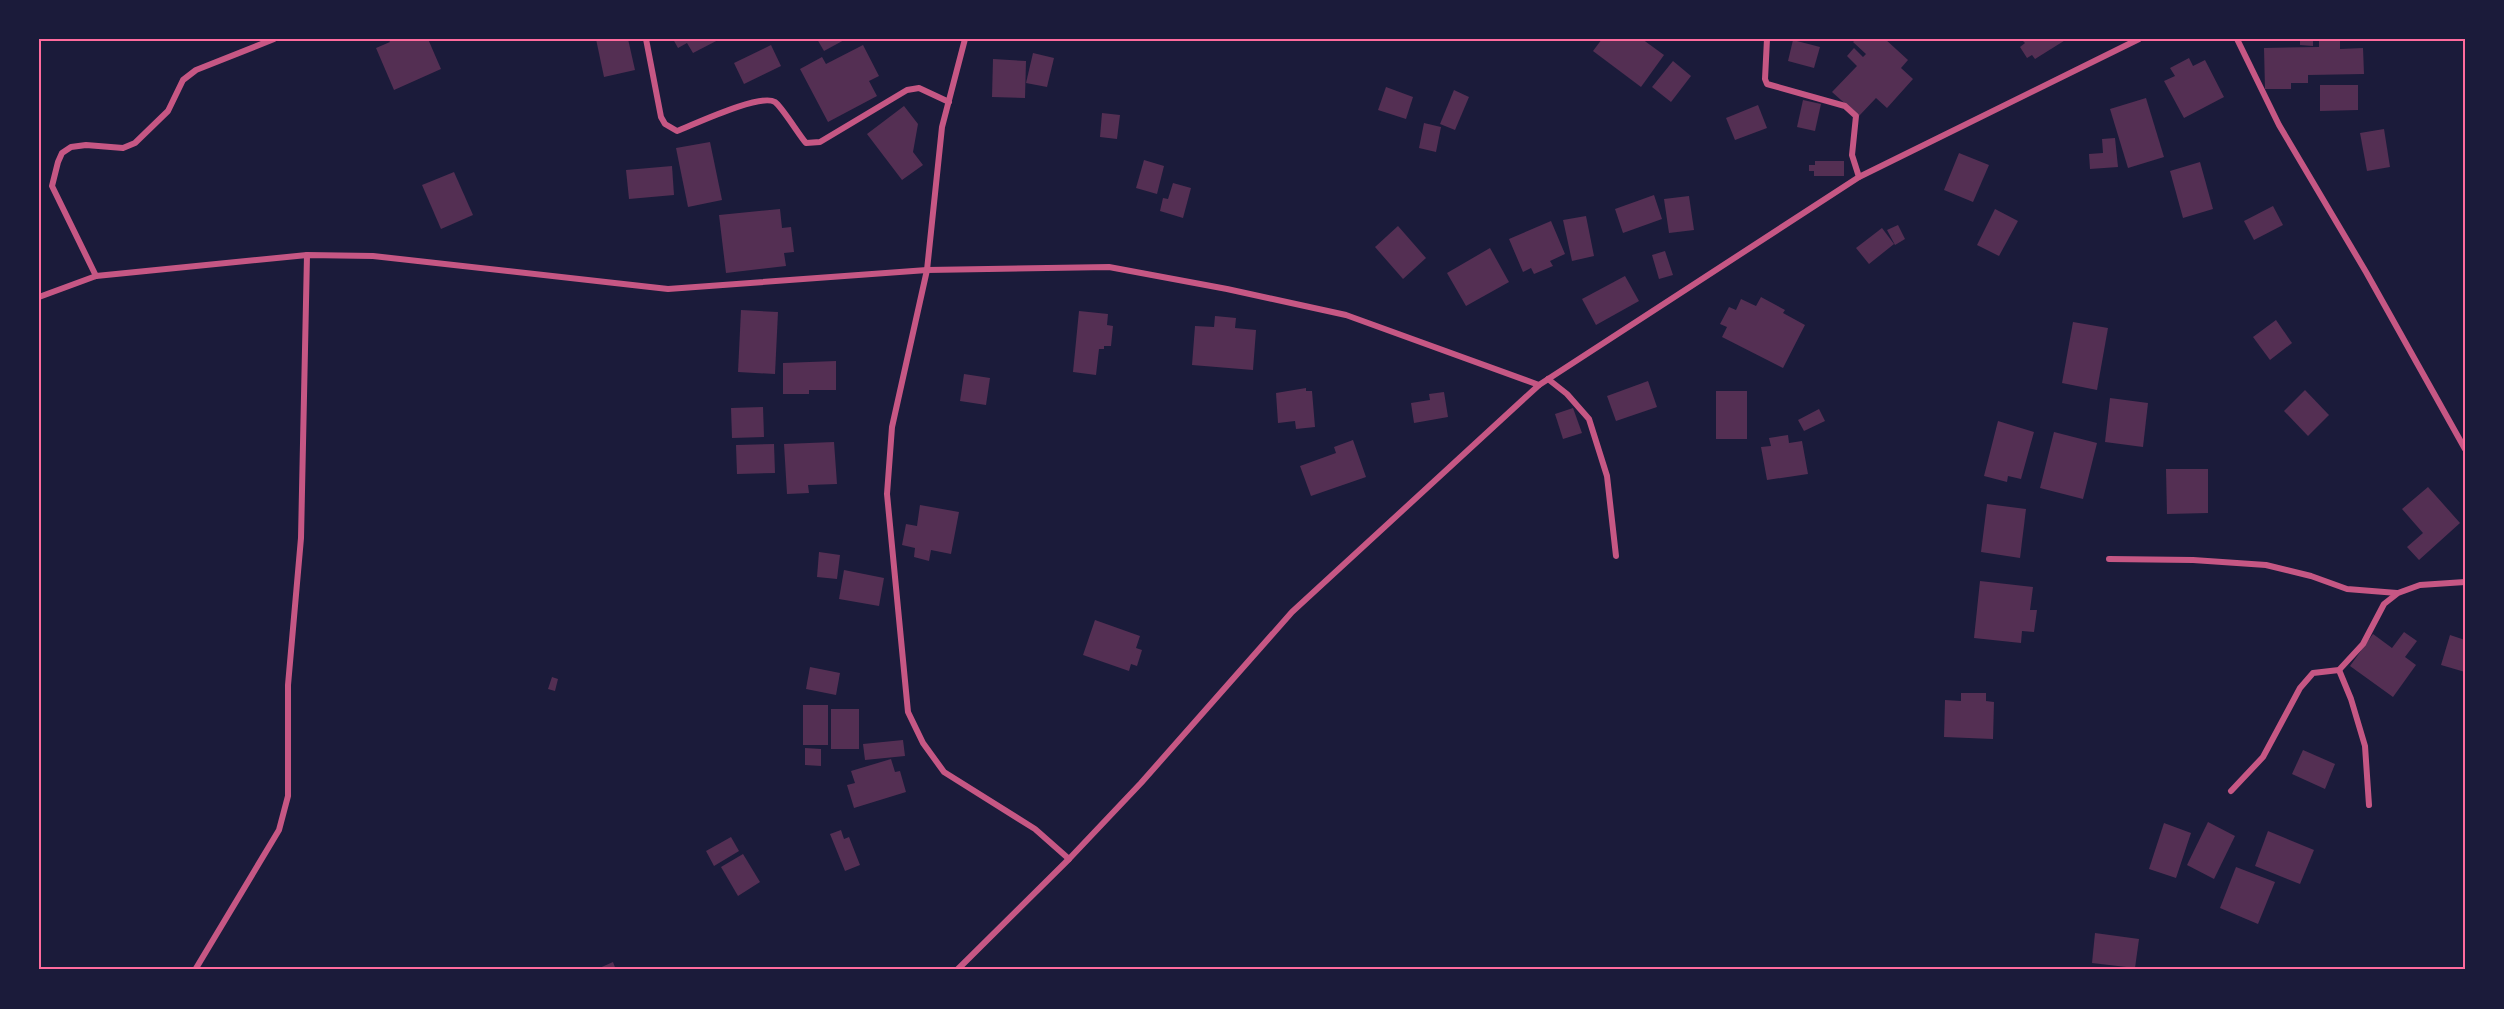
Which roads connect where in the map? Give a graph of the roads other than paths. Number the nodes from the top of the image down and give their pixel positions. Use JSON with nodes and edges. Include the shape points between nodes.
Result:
{"nodes":[{"id":1,"x":274,"y":39,"type":"edge"},
{"id":2,"x":646,"y":39,"type":"edge"},
{"id":3,"x":965,"y":39,"type":"edge"},
{"id":4,"x":1767,"y":39,"type":"edge"},
{"id":5,"x":2139,"y":39,"type":"edge"},
{"id":6,"x":2237,"y":39,"type":"edge"},
{"id":7,"x":949,"y":102,"type":"junction"},
{"id":8,"x":1859,"y":177,"type":"junction"},
{"id":9,"x":307,"y":255,"type":"junction"},
{"id":10,"x":927,"y":270,"type":"junction"},
{"id":11,"x":96,"y":276,"type":"junction"},
{"id":12,"x":39,"y":297,"type":"edge"},
{"id":13,"x":1548,"y":379,"type":"junction"},
{"id":14,"x":1539,"y":385,"type":"junction"},
{"id":15,"x":2465,"y":449,"type":"edge"},
{"id":16,"x":1616,"y":556,"type":"dead end"},
{"id":17,"x":2109,"y":559,"type":"dead end"},
{"id":18,"x":2465,"y":582,"type":"edge"},
{"id":19,"x":2398,"y":593,"type":"junction"},
{"id":20,"x":2339,"y":670,"type":"junction"},
{"id":21,"x":2231,"y":791,"type":"dead end"},
{"id":22,"x":2369,"y":805,"type":"dead end"},
{"id":23,"x":1069,"y":859,"type":"junction"},
{"id":24,"x":195,"y":970,"type":"edge"},
{"id":25,"x":957,"y":970,"type":"edge"}],
"edges":[{"from":1,"to":11,"type":"street","via":[[196,70],[183,80],[168,111],[135,143],[123,148],[71,147],[62,153],[52,186]]},
{"from":2,"to":7,"type":"street","via":[[661,117],[677,130],[764,100],[775,102],[806,143],[813,143],[907,90],[919,88]]},
{"from":3,"to":7,"type":"street"},
{"from":4,"to":8,"type":"street","via":[[1767,84],[1845,106],[1856,116],[1852,155]]},
{"from":5,"to":8,"type":"street"},
{"from":6,"to":15,"type":"street","via":[[2279,125]]},
{"from":7,"to":10,"type":"street","via":[[942,127]]},
{"from":8,"to":13,"type":"street"},
{"from":9,"to":10,"type":"street","via":[[373,256],[668,289]]},
{"from":9,"to":11,"type":"street"},
{"from":9,"to":24,"type":"street","via":[[301,538],[288,685],[288,796],[279,830]]},
{"from":10,"to":14,"type":"street","via":[[1109,267],[1215,286],[1346,315]]},
{"from":10,"to":23,"type":"street","via":[[892,427],[887,494],[908,712],[923,743],[944,772],[1035,829]]},
{"from":11,"to":12,"type":"street"},
{"from":13,"to":14,"type":"street"},
{"from":13,"to":16,"type":"street","via":[[1589,419],[1607,476]]},
{"from":14,"to":23,"type":"street","via":[[1292,612]]},
{"from":17,"to":19,"type":"street","via":[[2266,565],[2348,589]]},
{"from":18,"to":19,"type":"street","via":[[2420,585]]},
{"from":19,"to":20,"type":"street","via":[[2384,604],[2363,644]]},
{"from":20,"to":21,"type":"street","via":[[2313,673],[2300,688],[2263,757]]},
{"from":20,"to":22,"type":"street","via":[[2365,746]]},
{"from":23,"to":25,"type":"street"}]}
